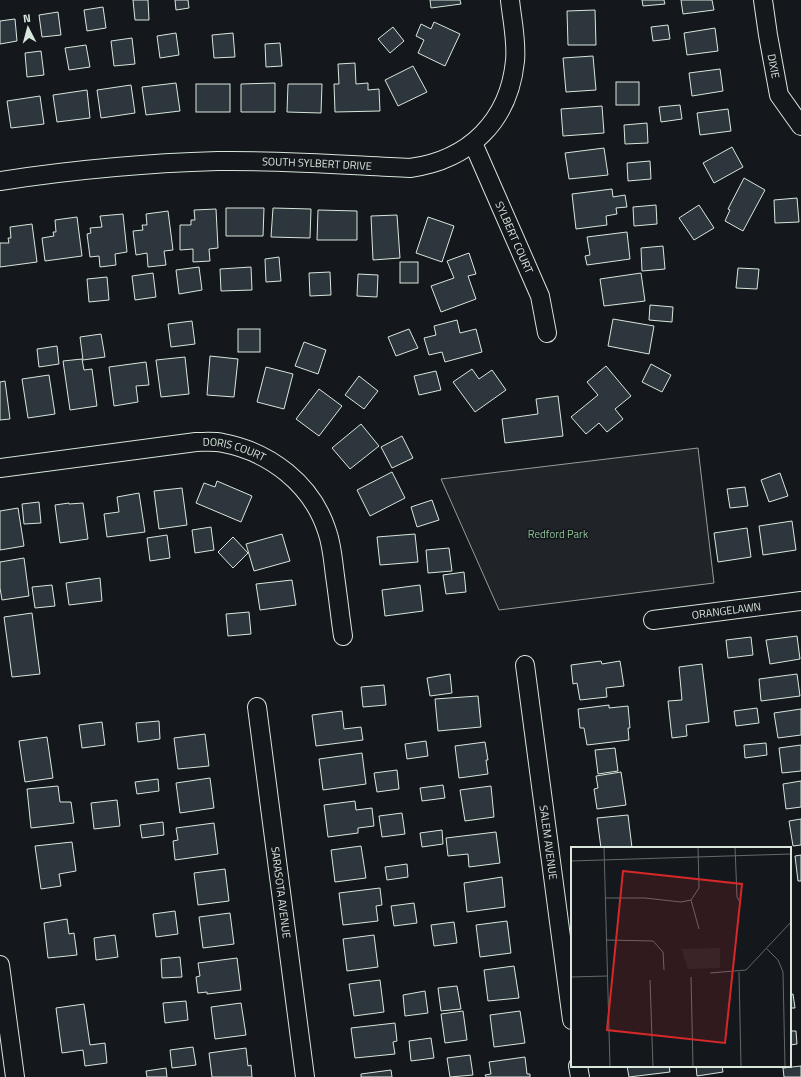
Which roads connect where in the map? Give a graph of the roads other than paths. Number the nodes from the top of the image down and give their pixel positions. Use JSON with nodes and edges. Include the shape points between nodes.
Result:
{"nodes":[{"id":1,"x":510,"y":0,"type":"edge"},
{"id":2,"x":763,"y":0,"type":"edge"},
{"id":3,"x":801,"y":126,"type":"edge"},
{"id":4,"x":473,"y":143,"type":"junction"},
{"id":5,"x":0,"y":181,"type":"edge"},
{"id":6,"x":547,"y":333,"type":"dead end"},
{"id":7,"x":0,"y":468,"type":"edge"},
{"id":8,"x":801,"y":601,"type":"edge"},
{"id":9,"x":653,"y":620,"type":"dead end"},
{"id":10,"x":343,"y":636,"type":"dead end"},
{"id":11,"x":525,"y":665,"type":"dead end"},
{"id":12,"x":257,"y":707,"type":"dead end"},
{"id":13,"x":0,"y":965,"type":"edge"},
{"id":14,"x":571,"y":1012,"type":"edge"},
{"id":15,"x":578,"y":1067,"type":"edge"},
{"id":16,"x":15,"y":1077,"type":"edge"},
{"id":17,"x":305,"y":1077,"type":"edge"},
{"id":18,"x":580,"y":1077,"type":"edge"}],
"edges":[{"from":1,"to":4,"type":"street","name":"SOUTH SYLBERT DRIVE","via":[[516,60],[512,85],[490,126]]},
{"from":2,"to":3,"type":"street","name":"DIXIE","via":[[779,95]]},
{"from":4,"to":5,"type":"street","name":"SOUTH SYLBERT DRIVE","via":[[445,160],[410,168],[276,161],[212,161],[68,171]]},
{"from":4,"to":6,"type":"street","name":"SYLBERT COURT","via":[[540,296]]},
{"from":7,"to":10,"type":"street","name":"DORIS COURT","via":[[196,442],[222,443],[255,452],[291,476],[310,496],[321,515],[332,547]]},
{"from":8,"to":9,"type":"street","name":"ORANGELAWN"},
{"from":11,"to":14,"type":"street","name":"SALEM AVENUE"},
{"from":12,"to":17,"type":"street","name":"SARASOTA AVENUE"},
{"from":13,"to":16,"type":"street"},
{"from":15,"to":18,"type":"street"}]}
